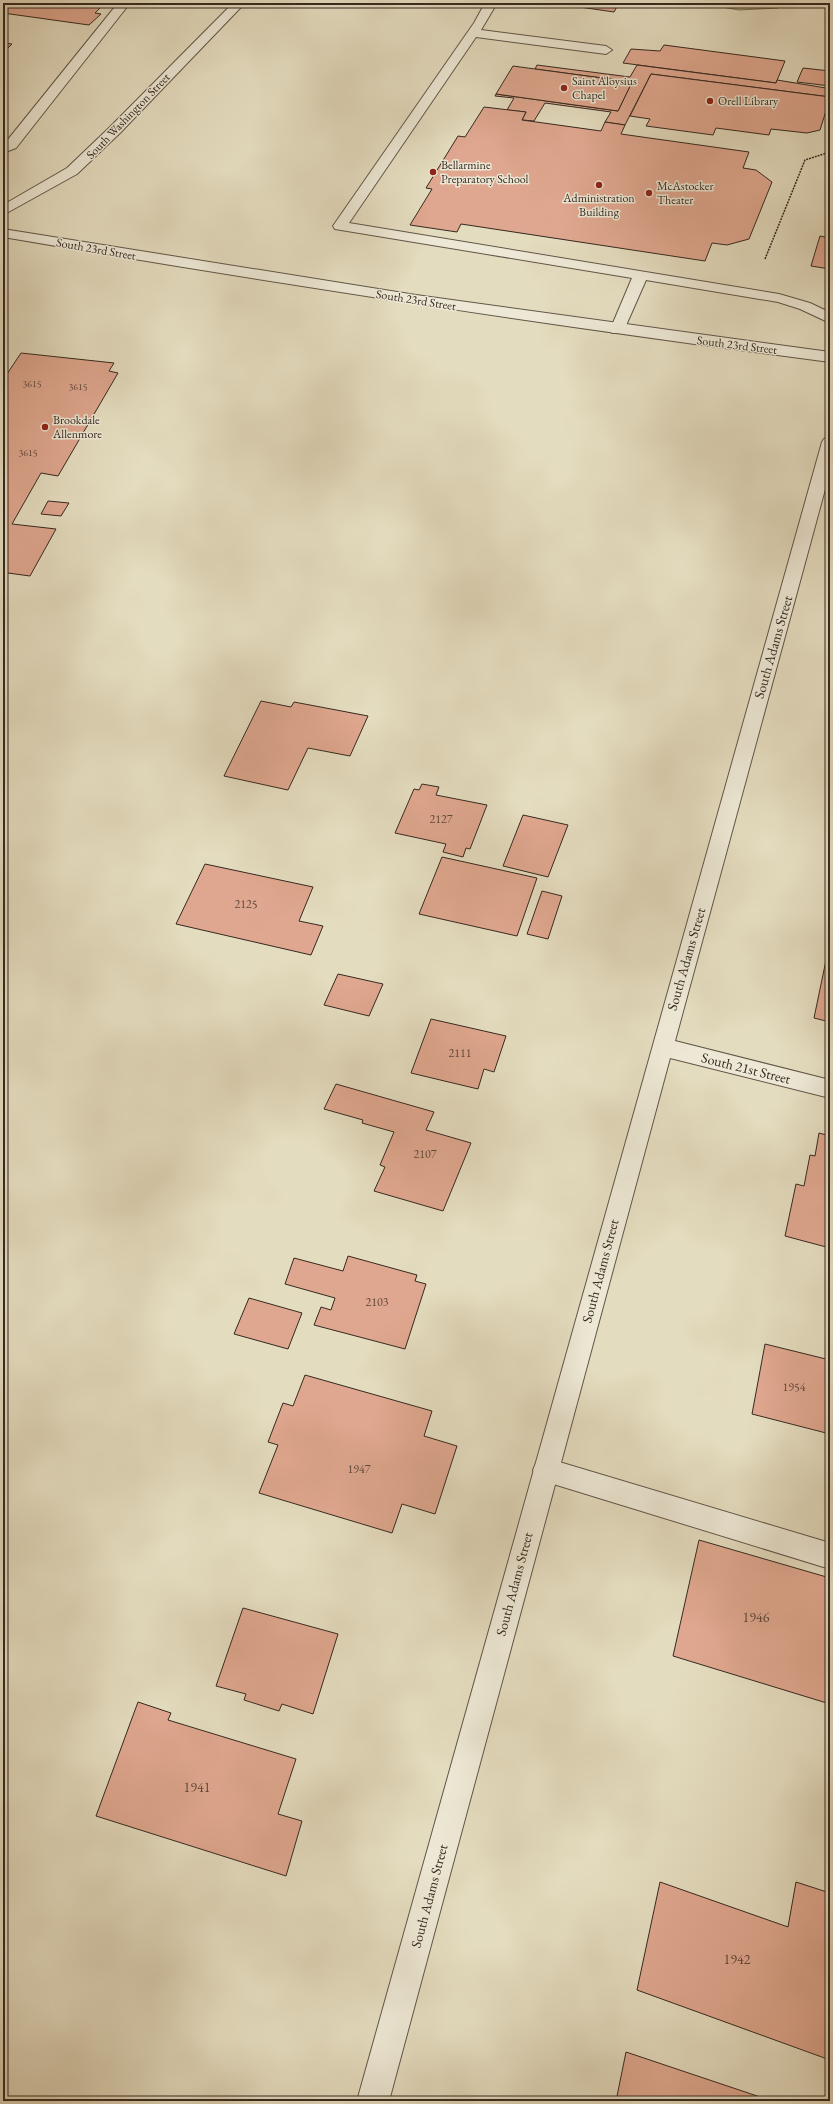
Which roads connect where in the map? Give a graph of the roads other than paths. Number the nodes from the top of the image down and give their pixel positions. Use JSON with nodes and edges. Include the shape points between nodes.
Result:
{"nodes":[{"id":1,"x":124,"y":3,"type":"edge"},
{"id":2,"x":238,"y":3,"type":"edge"},
{"id":3,"x":491,"y":3,"type":"edge"},
{"id":4,"x":474,"y":33,"type":"junction"},
{"id":5,"x":606,"y":50,"type":"dead end"},
{"id":6,"x":6,"y":146,"type":"edge"},
{"id":7,"x":3,"y":211,"type":"edge"},
{"id":8,"x":3,"y":233,"type":"edge"},
{"id":9,"x":641,"y":275,"type":"junction"},
{"id":10,"x":830,"y":319,"type":"edge"},
{"id":11,"x":617,"y":330,"type":"junction"},
{"id":12,"x":830,"y":357,"type":"edge"},
{"id":13,"x":830,"y":442,"type":"edge"},
{"id":14,"x":662,"y":1047,"type":"junction"},
{"id":15,"x":830,"y":1088,"type":"edge"},
{"id":16,"x":546,"y":1470,"type":"junction"},
{"id":17,"x":830,"y":1556,"type":"edge"},
{"id":18,"x":373,"y":2101,"type":"edge"}],
"edges":[{"from":1,"to":6,"type":"street"},
{"from":2,"to":7,"type":"street","name":"South Washington Street","via":[[72,171]]},
{"from":3,"to":4,"type":"street"},
{"from":4,"to":5,"type":"street"},
{"from":4,"to":9,"type":"street","via":[[340,226]]},
{"from":8,"to":11,"type":"street","name":"South 23rd Street","via":[[190,265]]},
{"from":9,"to":10,"type":"street","via":[[779,298],[799,303]]},
{"from":9,"to":11,"type":"street"},
{"from":11,"to":12,"type":"street","name":"South 23rd Street"},
{"from":13,"to":14,"type":"street","name":"South Adams Street"},
{"from":14,"to":15,"type":"street","name":"South 21st Street"},
{"from":14,"to":16,"type":"street","name":"South Adams Street"},
{"from":16,"to":17,"type":"street"},
{"from":16,"to":18,"type":"street","name":"South Adams Street"}]}
